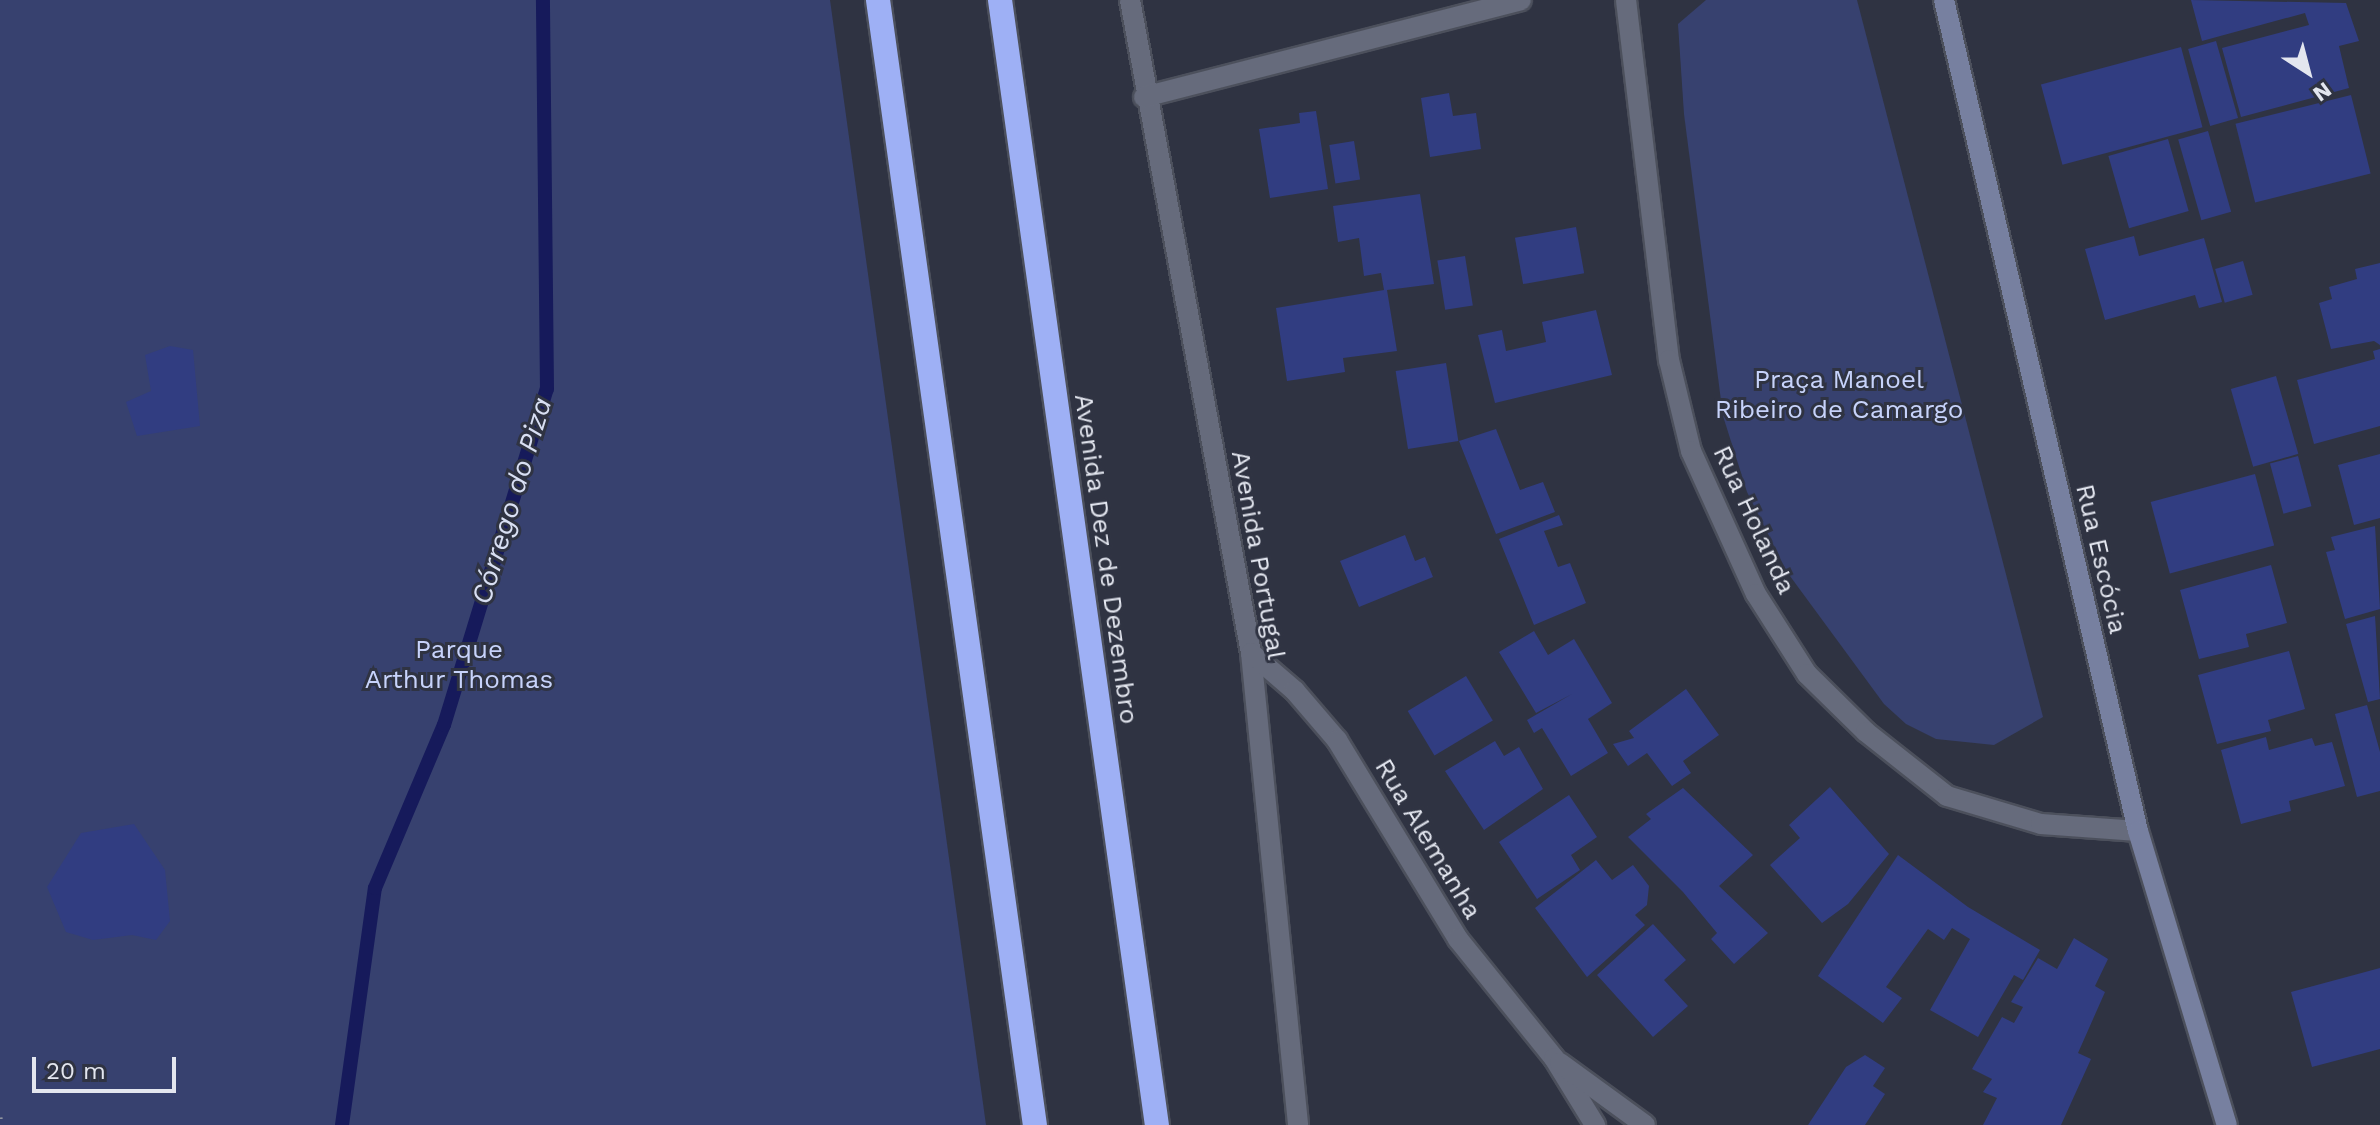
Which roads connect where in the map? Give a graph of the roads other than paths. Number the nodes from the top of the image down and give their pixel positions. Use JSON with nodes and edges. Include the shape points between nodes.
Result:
{"nodes":[{"id":1,"x":878,"y":0,"type":"edge"},
{"id":2,"x":1000,"y":0,"type":"edge"},
{"id":3,"x":1130,"y":0,"type":"edge"},
{"id":4,"x":1521,"y":0,"type":"edge"},
{"id":5,"x":1626,"y":0,"type":"edge"},
{"id":6,"x":1944,"y":0,"type":"edge"},
{"id":7,"x":1144,"y":97,"type":"junction"},
{"id":8,"x":1251,"y":653,"type":"junction"},
{"id":9,"x":2138,"y":831,"type":"junction"},
{"id":10,"x":1554,"y":1058,"type":"junction"},
{"id":11,"x":1035,"y":1125,"type":"edge"},
{"id":12,"x":1157,"y":1125,"type":"edge"},
{"id":13,"x":1298,"y":1125,"type":"edge"},
{"id":14,"x":1595,"y":1125,"type":"edge"},
{"id":15,"x":1645,"y":1125,"type":"edge"},
{"id":16,"x":2227,"y":1125,"type":"edge"}],
"edges":[{"from":1,"to":11,"type":"highway"},
{"from":2,"to":12,"type":"highway","name":"Avenida Dez de Dezembro"},
{"from":3,"to":7,"type":"street","name":"Avenida Portugal"},
{"from":4,"to":7,"type":"street"},
{"from":5,"to":9,"type":"street","name":"Rua Holanda","via":[[1669,360],[1691,451],[1756,594],[1807,674],[1866,732],[1947,796],[2041,824]]},
{"from":6,"to":9,"type":"street","name":"Rua Escócia"},
{"from":7,"to":8,"type":"street","name":"Avenida Portugal"},
{"from":8,"to":10,"type":"street","name":"Rua Alemanha","via":[[1295,691],[1337,740],[1458,939]]},
{"from":8,"to":13,"type":"street","name":"Avenida Portugal"},
{"from":9,"to":16,"type":"street","name":"Rua Escócia"},
{"from":10,"to":14,"type":"street","name":"Rua Alemanha"},
{"from":10,"to":15,"type":"street","name":"Rua Alemanha"}]}
